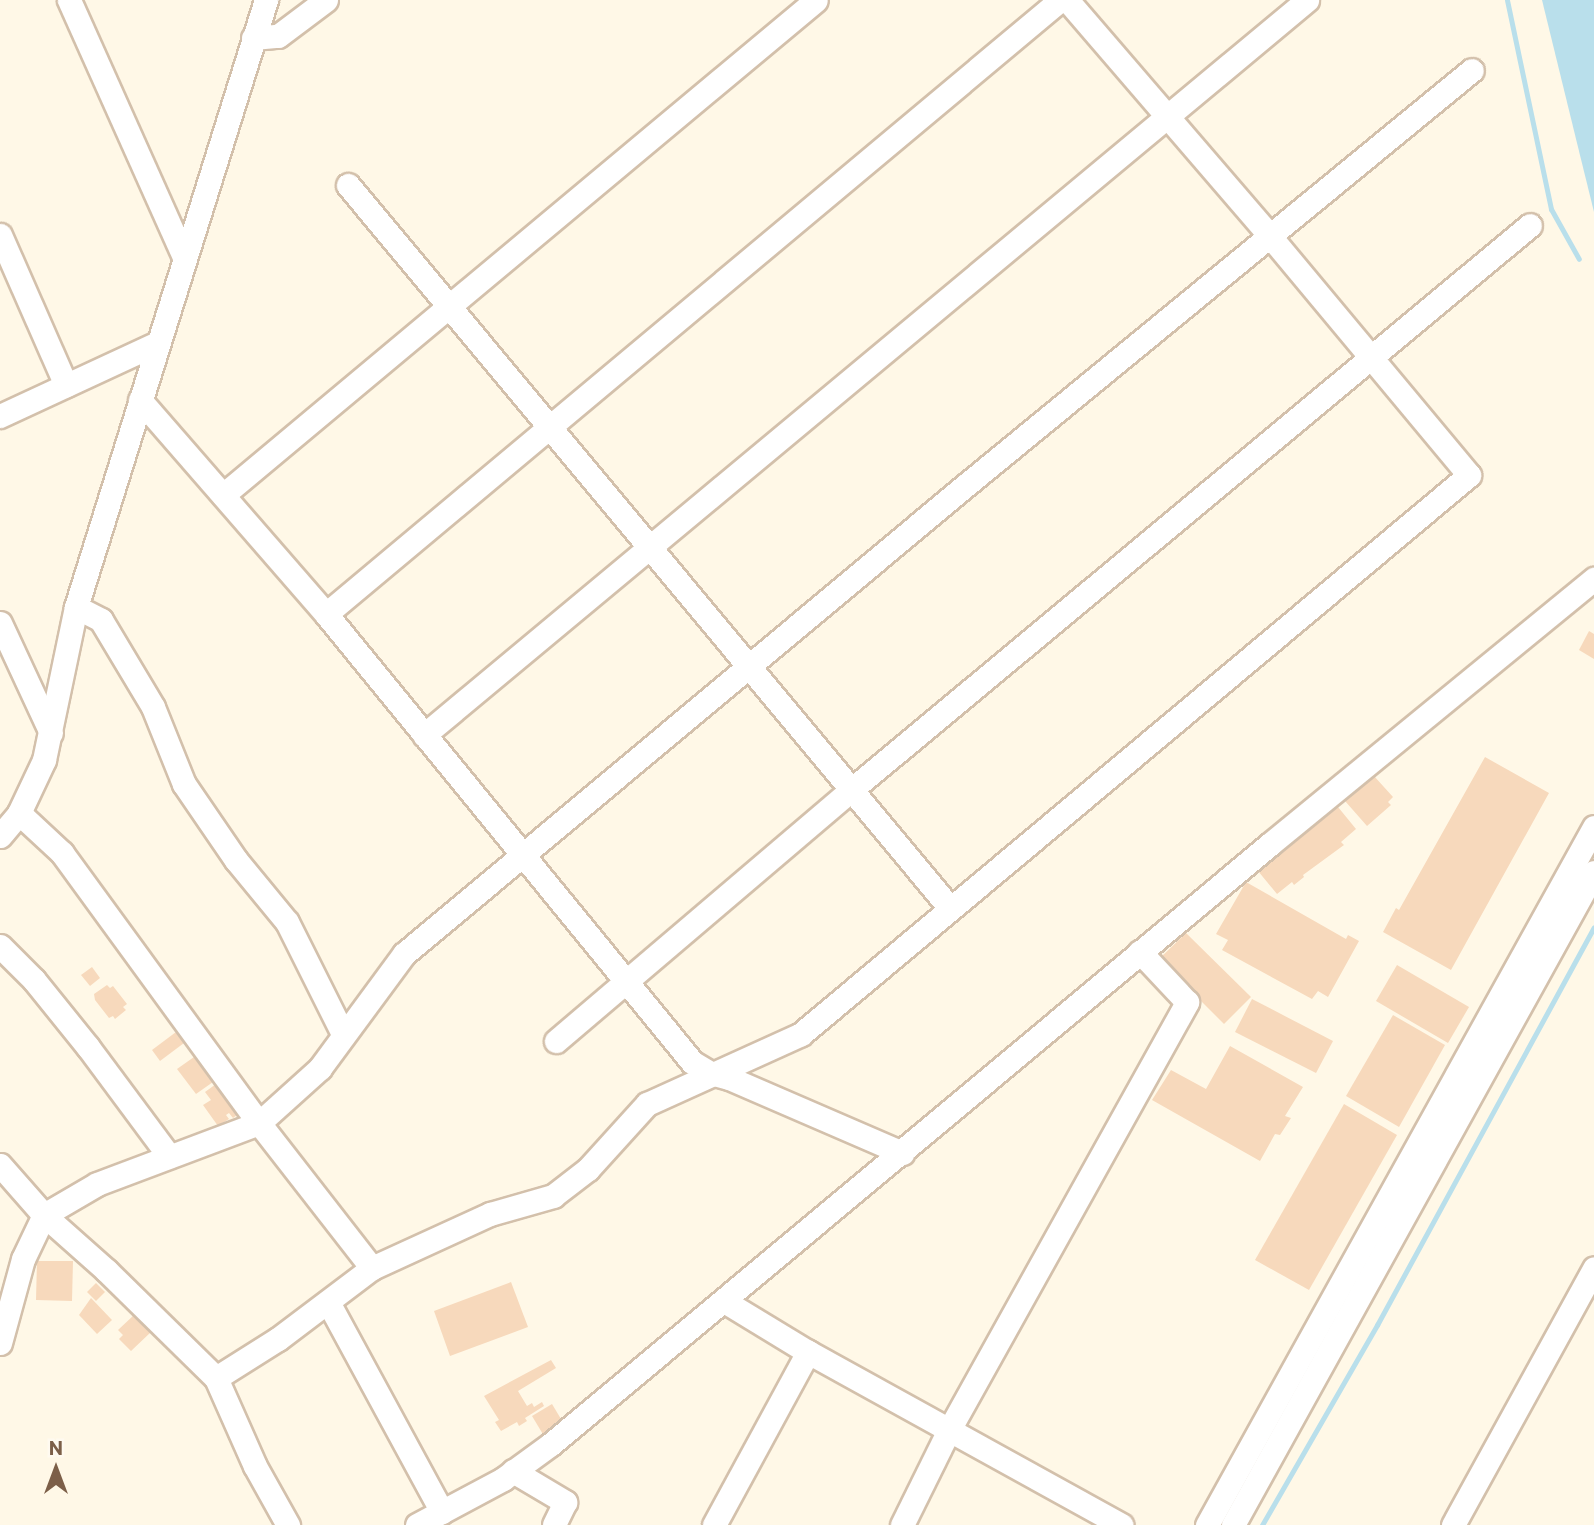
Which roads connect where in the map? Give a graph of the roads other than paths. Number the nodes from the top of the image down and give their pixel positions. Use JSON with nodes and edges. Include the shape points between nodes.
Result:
{"nodes":[{"id":1,"x":69,"y":0,"type":"edge"},
{"id":2,"x":266,"y":0,"type":"edge"},
{"id":3,"x":326,"y":0,"type":"edge"},
{"id":4,"x":816,"y":0,"type":"edge"},
{"id":5,"x":1060,"y":0,"type":"edge"},
{"id":6,"x":1067,"y":0,"type":"edge"},
{"id":7,"x":1307,"y":0,"type":"edge"},
{"id":8,"x":253,"y":38,"type":"junction"},
{"id":9,"x":1472,"y":69,"type":"dead end"},
{"id":10,"x":1169,"y":116,"type":"junction"},
{"id":11,"x":348,"y":186,"type":"dead end"},
{"id":12,"x":1530,"y":225,"type":"dead end"},
{"id":13,"x":0,"y":235,"type":"edge"},
{"id":14,"x":1271,"y":237,"type":"junction"},
{"id":15,"x":184,"y":257,"type":"junction"},
{"id":16,"x":448,"y":308,"type":"junction"},
{"id":17,"x":157,"y":343,"type":"junction"},
{"id":18,"x":1370,"y":356,"type":"junction"},
{"id":19,"x":66,"y":385,"type":"junction"},
{"id":20,"x":140,"y":400,"type":"junction"},
{"id":21,"x":0,"y":416,"type":"edge"},
{"id":22,"x":549,"y":427,"type":"junction"},
{"id":23,"x":223,"y":495,"type":"junction"},
{"id":24,"x":649,"y":548,"type":"junction"},
{"id":25,"x":1594,"y":579,"type":"edge"},
{"id":26,"x":76,"y":607,"type":"junction"},
{"id":27,"x":326,"y":614,"type":"junction"},
{"id":28,"x":0,"y":623,"type":"edge"},
{"id":29,"x":747,"y":667,"type":"junction"},
{"id":30,"x":51,"y":733,"type":"junction"},
{"id":31,"x":424,"y":735,"type":"junction"},
{"id":32,"x":851,"y":790,"type":"junction"},
{"id":33,"x":19,"y":813,"type":"junction"},
{"id":34,"x":1594,"y":827,"type":"edge"},
{"id":35,"x":0,"y":836,"type":"edge"},
{"id":36,"x":521,"y":855,"type":"junction"},
{"id":37,"x":1594,"y":872,"type":"edge"},
{"id":38,"x":950,"y":908,"type":"junction"},
{"id":39,"x":0,"y":946,"type":"edge"},
{"id":40,"x":1140,"y":952,"type":"junction"},
{"id":41,"x":625,"y":981,"type":"junction"},
{"id":42,"x":343,"y":1034,"type":"junction"},
{"id":43,"x":556,"y":1041,"type":"dead end"},
{"id":44,"x":710,"y":1073,"type":"junction"},
{"id":45,"x":259,"y":1123,"type":"junction"},
{"id":46,"x":902,"y":1153,"type":"junction"},
{"id":47,"x":169,"y":1156,"type":"junction"},
{"id":48,"x":0,"y":1165,"type":"edge"},
{"id":49,"x":44,"y":1215,"type":"junction"},
{"id":50,"x":372,"y":1268,"type":"junction"},
{"id":51,"x":1594,"y":1268,"type":"edge"},
{"id":52,"x":724,"y":1301,"type":"junction"},
{"id":53,"x":328,"y":1302,"type":"junction"},
{"id":54,"x":1,"y":1335,"type":"edge"},
{"id":55,"x":808,"y":1352,"type":"junction"},
{"id":56,"x":216,"y":1378,"type":"junction"},
{"id":57,"x":949,"y":1430,"type":"junction"},
{"id":58,"x":513,"y":1471,"type":"junction"},
{"id":59,"x":442,"y":1512,"type":"junction"},
{"id":60,"x":288,"y":1525,"type":"edge"},
{"id":61,"x":417,"y":1525,"type":"edge"},
{"id":62,"x":554,"y":1525,"type":"edge"},
{"id":63,"x":714,"y":1525,"type":"edge"},
{"id":64,"x":901,"y":1525,"type":"edge"},
{"id":65,"x":1121,"y":1525,"type":"edge"},
{"id":66,"x":1208,"y":1525,"type":"edge"},
{"id":67,"x":1233,"y":1525,"type":"edge"},
{"id":68,"x":1453,"y":1525,"type":"edge"}],
"edges":[{"from":1,"to":15,"type":"street"},
{"from":2,"to":8,"type":"street"},
{"from":3,"to":8,"type":"street","via":[[278,36]]},
{"from":4,"to":16,"type":"street"},
{"from":5,"to":22,"type":"street"},
{"from":6,"to":10,"type":"street"},
{"from":7,"to":10,"type":"street"},
{"from":8,"to":15,"type":"street"},
{"from":9,"to":14,"type":"street"},
{"from":10,"to":14,"type":"street"},
{"from":10,"to":24,"type":"street"},
{"from":11,"to":16,"type":"street"},
{"from":12,"to":18,"type":"street"},
{"from":13,"to":19,"type":"street"},
{"from":14,"to":18,"type":"street"},
{"from":14,"to":29,"type":"street"},
{"from":15,"to":17,"type":"street"},
{"from":16,"to":22,"type":"street"},
{"from":16,"to":23,"type":"street"},
{"from":17,"to":19,"type":"street"},
{"from":17,"to":20,"type":"street"},
{"from":18,"to":32,"type":"street"},
{"from":18,"to":38,"type":"street","via":[[1469,475]]},
{"from":19,"to":21,"type":"street"},
{"from":20,"to":23,"type":"street"},
{"from":20,"to":26,"type":"street"},
{"from":22,"to":24,"type":"street"},
{"from":22,"to":27,"type":"street"},
{"from":23,"to":27,"type":"street"},
{"from":24,"to":29,"type":"street"},
{"from":24,"to":31,"type":"street"},
{"from":25,"to":40,"type":"street"},
{"from":26,"to":30,"type":"street"},
{"from":26,"to":42,"type":"street","via":[[101,620],[153,707],[184,784],[236,860],[287,922]]},
{"from":27,"to":31,"type":"street"},
{"from":28,"to":30,"type":"street"},
{"from":29,"to":32,"type":"street"},
{"from":29,"to":36,"type":"street"},
{"from":30,"to":33,"type":"street","via":[[44,760]]},
{"from":31,"to":36,"type":"street"},
{"from":32,"to":38,"type":"street"},
{"from":32,"to":41,"type":"street"},
{"from":33,"to":35,"type":"street"},
{"from":33,"to":45,"type":"street","via":[[62,853]]},
{"from":34,"to":66,"type":"street"},
{"from":36,"to":41,"type":"street"},
{"from":36,"to":42,"type":"street","via":[[404,954]]},
{"from":37,"to":67,"type":"street"},
{"from":38,"to":44,"type":"street","via":[[801,1034]]},
{"from":39,"to":47,"type":"street","via":[[88,1047]]},
{"from":40,"to":46,"type":"street"},
{"from":40,"to":57,"type":"street","via":[[1187,1002]]},
{"from":41,"to":43,"type":"street"},
{"from":41,"to":44,"type":"street","via":[[692,1062]]},
{"from":42,"to":45,"type":"street","via":[[320,1068]]},
{"from":44,"to":46,"type":"street"},
{"from":44,"to":50,"type":"street","via":[[647,1104],[588,1170],[553,1196],[490,1214]]},
{"from":45,"to":47,"type":"street"},
{"from":45,"to":50,"type":"street"},
{"from":46,"to":52,"type":"street"},
{"from":47,"to":49,"type":"street","via":[[97,1184]]},
{"from":48,"to":49,"type":"street"},
{"from":49,"to":54,"type":"street","via":[[23,1259]]},
{"from":49,"to":56,"type":"street"},
{"from":50,"to":53,"type":"street"},
{"from":51,"to":68,"type":"street"},
{"from":52,"to":55,"type":"street"},
{"from":52,"to":58,"type":"street"},
{"from":53,"to":56,"type":"street"},
{"from":53,"to":59,"type":"street"},
{"from":55,"to":57,"type":"street"},
{"from":55,"to":63,"type":"street"},
{"from":56,"to":60,"type":"street"},
{"from":57,"to":64,"type":"street"},
{"from":57,"to":65,"type":"street"},
{"from":58,"to":59,"type":"street"},
{"from":58,"to":62,"type":"street","via":[[565,1502]]},
{"from":59,"to":61,"type":"street"}]}
